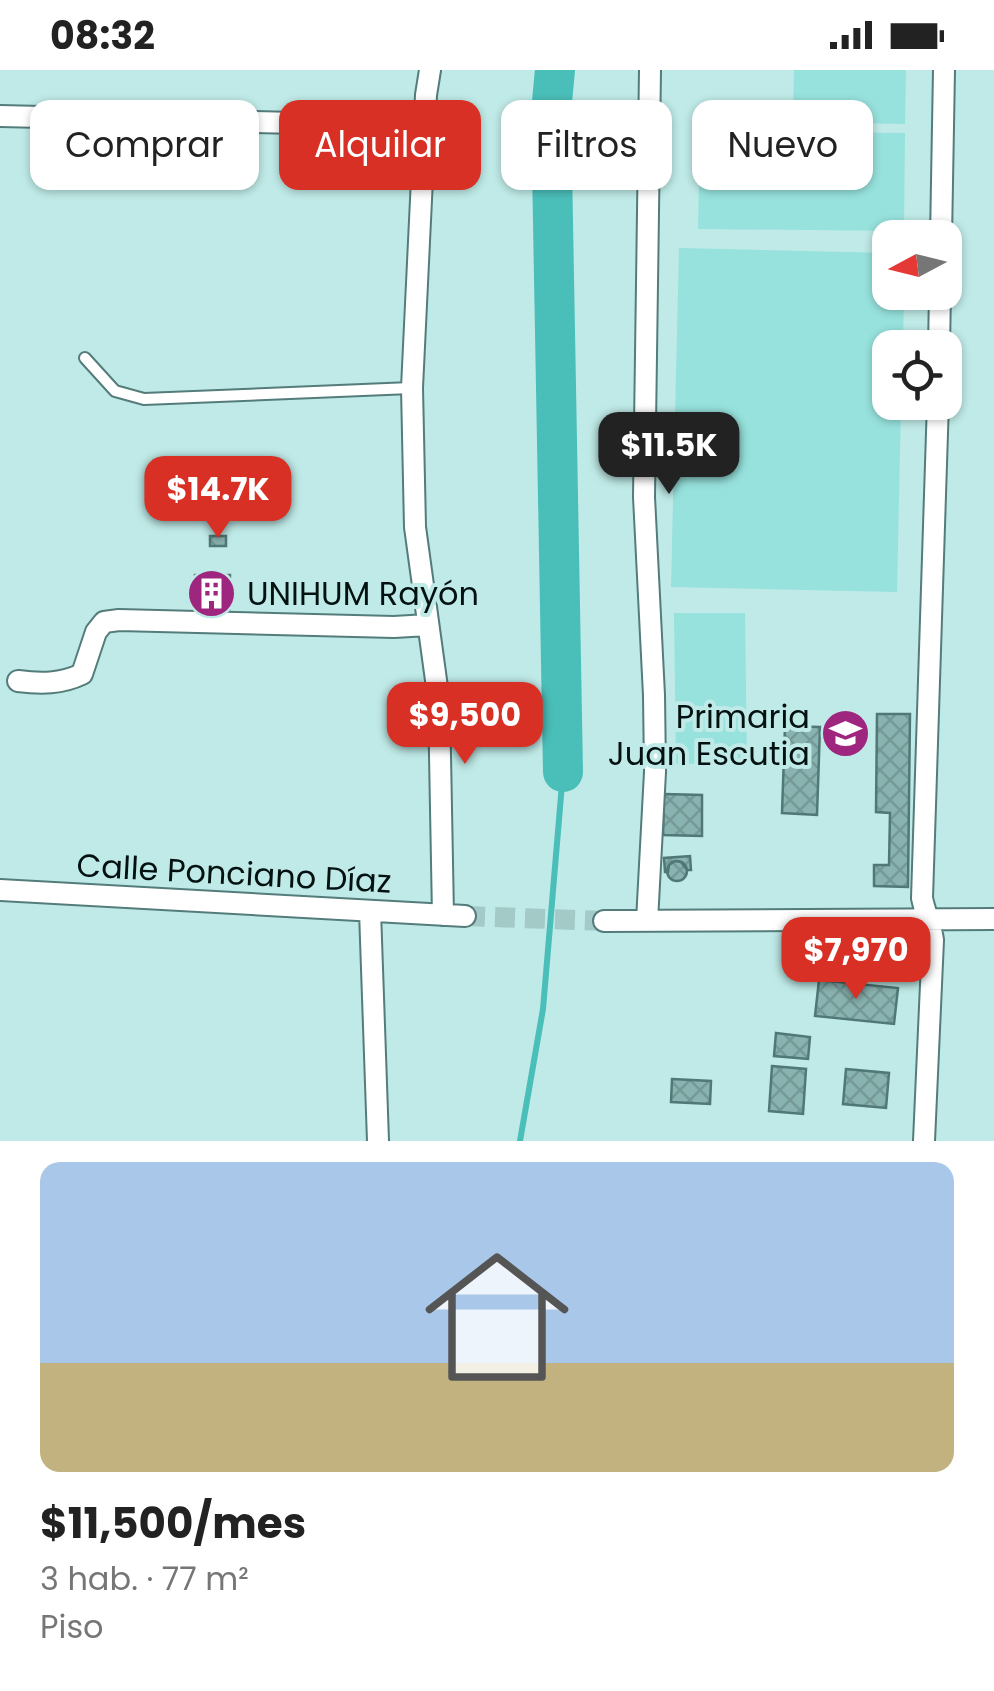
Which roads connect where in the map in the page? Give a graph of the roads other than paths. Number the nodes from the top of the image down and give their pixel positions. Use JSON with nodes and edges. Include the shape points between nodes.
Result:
{"nodes":[{"id":1,"x":430,"y":70,"type":"edge"},
{"id":2,"x":650,"y":70,"type":"edge"},
{"id":3,"x":944,"y":70,"type":"edge"},
{"id":4,"x":427,"y":100,"type":"edge"},
{"id":5,"x":0,"y":116,"type":"edge"},
{"id":6,"x":279,"y":123,"type":"edge"},
{"id":7,"x":422,"y":190,"type":"edge"},
{"id":8,"x":941,"y":220,"type":"edge"},
{"id":9,"x":85,"y":358,"type":"dead end"},
{"id":10,"x":412,"y":388,"type":"junction"},
{"id":11,"x":937,"y":420,"type":"edge"},
{"id":12,"x":428,"y":624,"type":"junction"},
{"id":13,"x":18,"y":680,"type":"dead end"},
{"id":14,"x":0,"y":890,"type":"edge"},
{"id":15,"x":370,"y":911,"type":"junction"},
{"id":16,"x":443,"y":915,"type":"junction"},
{"id":17,"x":465,"y":916,"type":"tunnel mouth"},
{"id":18,"x":930,"y":918,"type":"junction"},
{"id":19,"x":994,"y":918,"type":"edge"},
{"id":20,"x":604,"y":921,"type":"tunnel mouth"},
{"id":21,"x":648,"y":921,"type":"junction"},
{"id":22,"x":378,"y":1141,"type":"edge"},
{"id":23,"x":924,"y":1141,"type":"edge"}],
"edges":[{"from":1,"to":4,"type":"street"},
{"from":2,"to":21,"type":"street","via":[[644,497],[655,772]]},
{"from":3,"to":8,"type":"street"},
{"from":5,"to":6,"type":"street"},
{"from":7,"to":10,"type":"street"},
{"from":9,"to":10,"type":"lane","via":[[115,390],[144,399]]},
{"from":10,"to":12,"type":"street","via":[[415,526]]},
{"from":11,"to":18,"type":"street","via":[[922,898]]},
{"from":12,"to":13,"type":"street","via":[[104,622],[82,674],[50,683]]},
{"from":12,"to":16,"type":"street","via":[[439,702]]},
{"from":14,"to":15,"type":"street","name":"Calle Ponciano Díaz"},
{"from":15,"to":16,"type":"street","name":"Calle Ponciano Díaz"},
{"from":15,"to":22,"type":"street"},
{"from":16,"to":17,"type":"street","name":"Calle Ponciano Díaz"},
{"from":18,"to":19,"type":"street"},
{"from":18,"to":21,"type":"street"},
{"from":18,"to":23,"type":"street"},
{"from":20,"to":21,"type":"street"}]}
